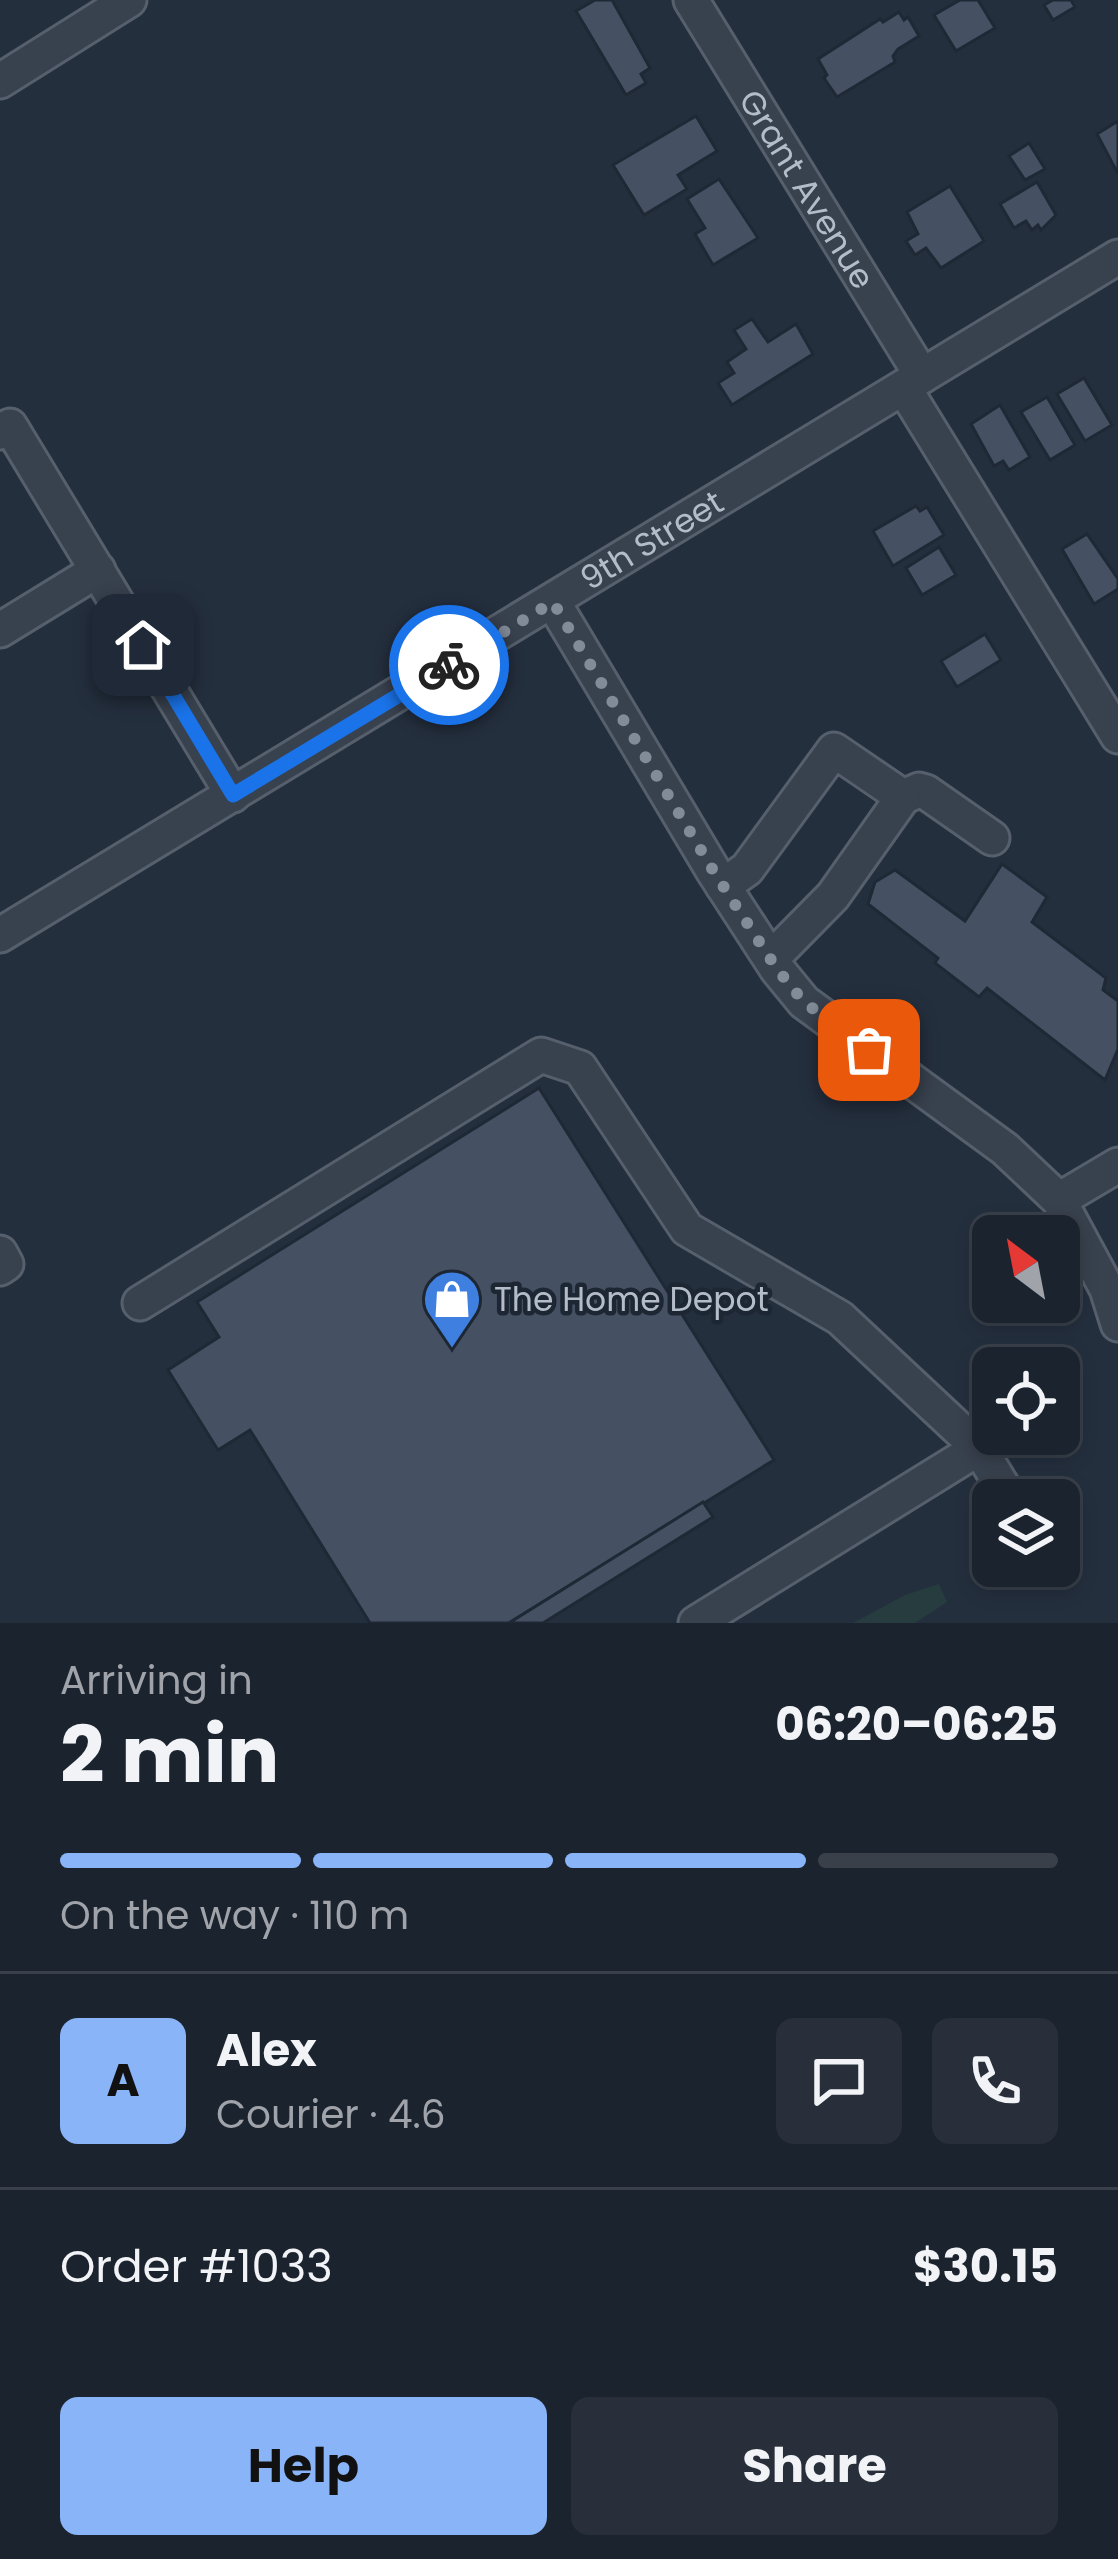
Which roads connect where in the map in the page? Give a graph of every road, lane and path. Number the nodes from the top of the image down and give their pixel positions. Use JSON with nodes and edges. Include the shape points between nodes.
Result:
{"nodes":[{"id":1,"x":129,"y":0,"type":"edge"},
{"id":2,"x":692,"y":0,"type":"edge"},
{"id":3,"x":0,"y":81,"type":"edge"},
{"id":4,"x":1118,"y":256,"type":"edge"},
{"id":5,"x":913,"y":382,"type":"junction"},
{"id":6,"x":0,"y":432,"type":"edge"},
{"id":7,"x":98,"y":570,"type":"junction"},
{"id":8,"x":553,"y":602,"type":"junction"},
{"id":9,"x":0,"y":630,"type":"edge"},
{"id":10,"x":1118,"y":736,"type":"edge"},
{"id":11,"x":233,"y":795,"type":"junction"},
{"id":12,"x":904,"y":796,"type":"junction"},
{"id":13,"x":992,"y":838,"type":"dead end"},
{"id":14,"x":724,"y":886,"type":"junction"},
{"id":15,"x":0,"y":935,"type":"edge"},
{"id":16,"x":771,"y":959,"type":"junction"},
{"id":17,"x":1118,"y":1165,"type":"edge"},
{"id":18,"x":1059,"y":1200,"type":"junction"},
{"id":19,"x":0,"y":1253,"type":"edge"},
{"id":20,"x":0,"y":1268,"type":"edge"},
{"id":21,"x":140,"y":1303,"type":"dead end"},
{"id":22,"x":1118,"y":1324,"type":"edge"},
{"id":23,"x":972,"y":1441,"type":"edge"},
{"id":24,"x":972,"y":1452,"type":"edge"},
{"id":25,"x":696,"y":1623,"type":"edge"}],
"edges":[{"from":1,"to":3,"type":"street"},
{"from":2,"to":5,"type":"street","name":"Grant Avenue"},
{"from":4,"to":5,"type":"street","name":"9th Street"},
{"from":5,"to":8,"type":"street","name":"9th Street"},
{"from":5,"to":10,"type":"street","name":"Grant Avenue"},
{"from":6,"to":7,"type":"street","via":[[10,426]]},
{"from":7,"to":9,"type":"street"},
{"from":7,"to":11,"type":"street"},
{"from":8,"to":11,"type":"street","name":"9th Street"},
{"from":8,"to":14,"type":"street"},
{"from":11,"to":15,"type":"street","name":"9th Street"},
{"from":12,"to":13,"type":"street","via":[[926,792]]},
{"from":12,"to":14,"type":"street","via":[[834,750],[747,869]]},
{"from":12,"to":16,"type":"street","via":[[832,896]]},
{"from":14,"to":16,"type":"street"},
{"from":16,"to":18,"type":"street","via":[[804,1002],[1005,1149]]},
{"from":17,"to":18,"type":"street"},
{"from":18,"to":22,"type":"street"},
{"from":19,"to":20,"type":"street"},
{"from":21,"to":23,"type":"street","via":[[541,1055],[580,1068],[687,1229],[840,1318]]},
{"from":24,"to":25,"type":"street"}]}
